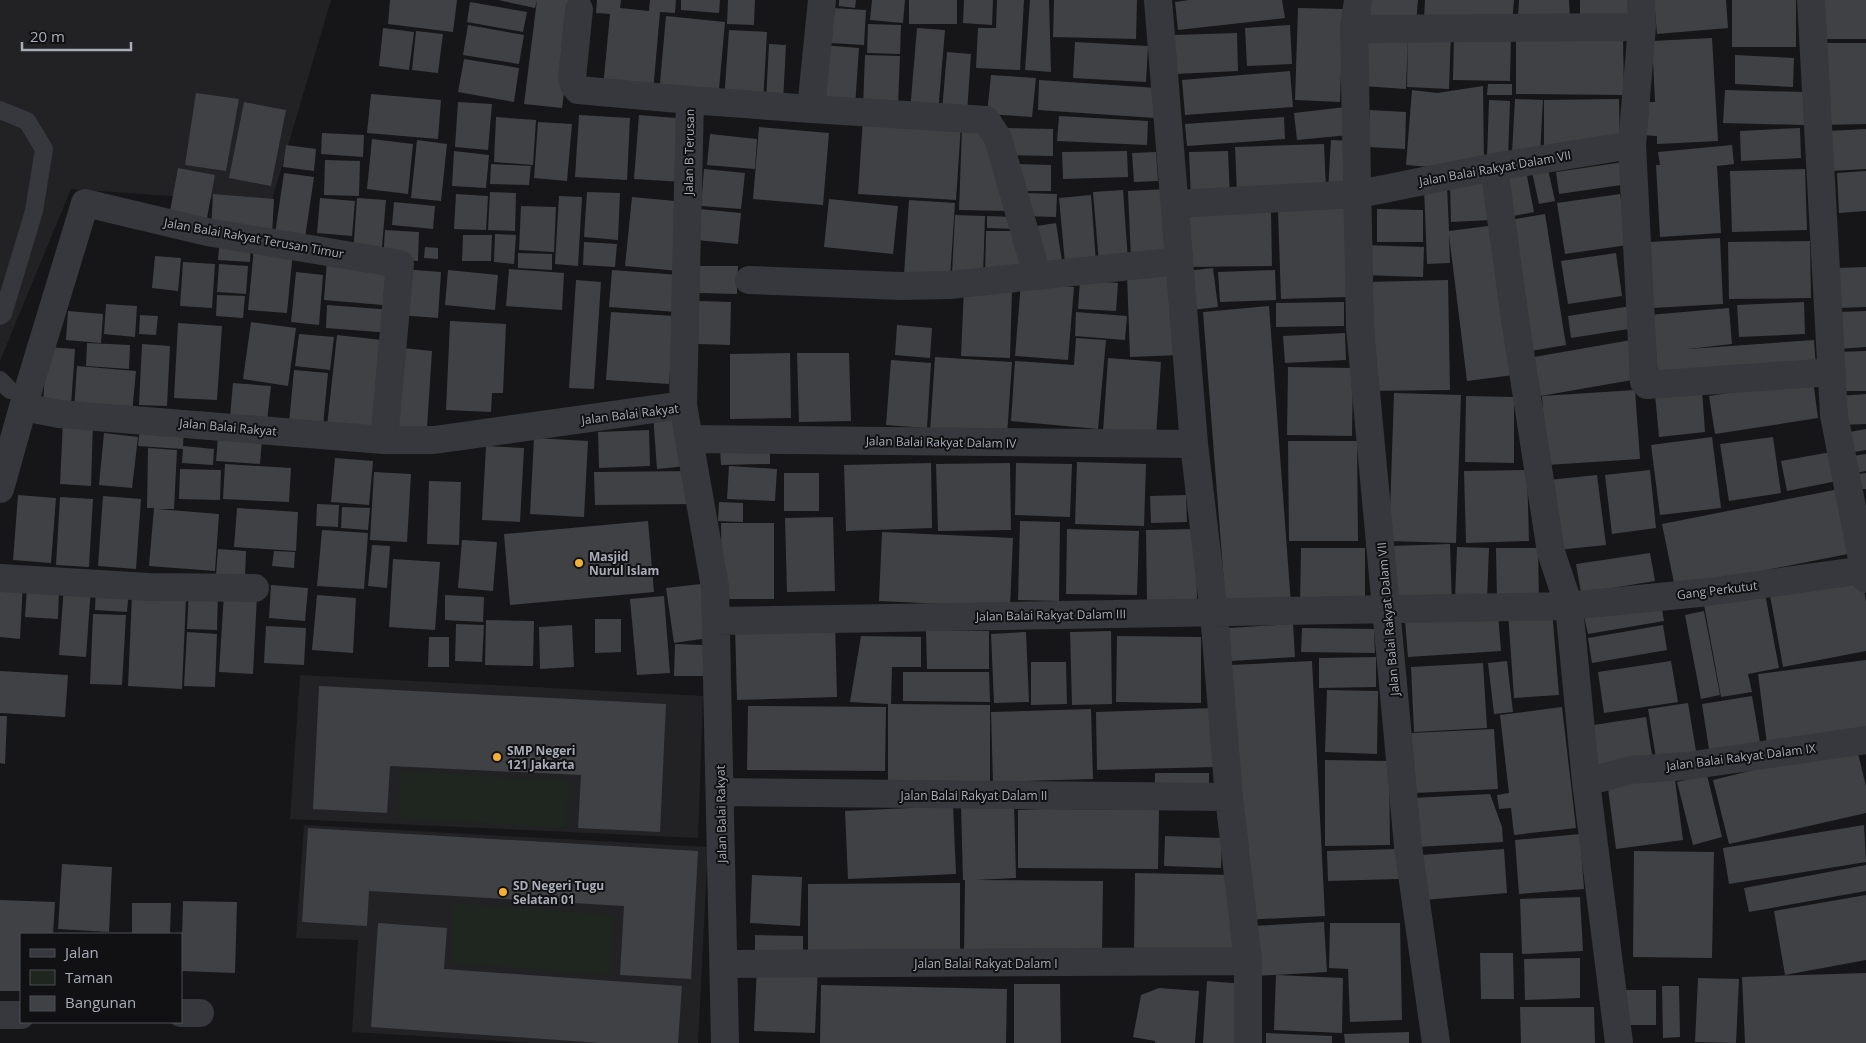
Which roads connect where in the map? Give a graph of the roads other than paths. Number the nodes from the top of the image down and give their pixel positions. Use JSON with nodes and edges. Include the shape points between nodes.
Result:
{"nodes":[{"id":1,"x":822,"y":0,"type":"edge"},
{"id":2,"x":1158,"y":0,"type":"edge"},
{"id":3,"x":1358,"y":0,"type":"edge"},
{"id":4,"x":1641,"y":0,"type":"edge"},
{"id":5,"x":1811,"y":0,"type":"edge"},
{"id":6,"x":579,"y":9,"type":"dead end"},
{"id":7,"x":1642,"y":27,"type":"junction"},
{"id":8,"x":1354,"y":29,"type":"junction"},
{"id":9,"x":690,"y":100,"type":"junction"},
{"id":10,"x":811,"y":109,"type":"junction"},
{"id":11,"x":0,"y":110,"type":"edge"},
{"id":12,"x":1632,"y":146,"type":"junction"},
{"id":13,"x":1494,"y":167,"type":"junction"},
{"id":14,"x":1359,"y":194,"type":"junction"},
{"id":15,"x":1175,"y":204,"type":"junction"},
{"id":16,"x":1178,"y":261,"type":"junction"},
{"id":17,"x":1036,"y":275,"type":"junction"},
{"id":18,"x":749,"y":280,"type":"dead end"},
{"id":19,"x":0,"y":316,"type":"edge"},
{"id":20,"x":1832,"y":372,"type":"junction"},
{"id":21,"x":11,"y":392,"type":"edge"},
{"id":22,"x":683,"y":405,"type":"junction"},
{"id":23,"x":384,"y":440,"type":"junction"},
{"id":24,"x":689,"y":440,"type":"junction"},
{"id":25,"x":1194,"y":444,"type":"junction"},
{"id":26,"x":0,"y":489,"type":"edge"},
{"id":27,"x":1865,"y":574,"type":"edge"},
{"id":28,"x":0,"y":578,"type":"edge"},
{"id":29,"x":255,"y":588,"type":"dead end"},
{"id":30,"x":1568,"y":606,"type":"junction"},
{"id":31,"x":1387,"y":609,"type":"junction"},
{"id":32,"x":1214,"y":613,"type":"junction"},
{"id":33,"x":716,"y":621,"type":"junction"},
{"id":34,"x":1865,"y":743,"type":"edge"},
{"id":35,"x":1586,"y":782,"type":"junction"},
{"id":36,"x":720,"y":792,"type":"junction"},
{"id":37,"x":1229,"y":797,"type":"junction"},
{"id":38,"x":1248,"y":961,"type":"junction"},
{"id":39,"x":724,"y":964,"type":"junction"},
{"id":40,"x":0,"y":1015,"type":"edge"},
{"id":41,"x":20,"y":1016,"type":"edge"},
{"id":42,"x":725,"y":1043,"type":"edge"},
{"id":43,"x":1248,"y":1043,"type":"edge"},
{"id":44,"x":1436,"y":1043,"type":"edge"},
{"id":45,"x":1619,"y":1043,"type":"edge"}],
"edges":[{"from":1,"to":10,"type":"street"},
{"from":2,"to":15,"type":"street"},
{"from":3,"to":8,"type":"street","name":"Jalan Balai Rakyat Dalam VII"},
{"from":4,"to":7,"type":"street"},
{"from":5,"to":20,"type":"street"},
{"from":6,"to":9,"type":"street","via":[[572,78],[578,90]]},
{"from":7,"to":8,"type":"street"},
{"from":7,"to":12,"type":"street"},
{"from":8,"to":14,"type":"street","name":"Jalan Balai Rakyat Dalam VII"},
{"from":9,"to":10,"type":"street","name":"Jalan B Terusan"},
{"from":9,"to":22,"type":"street","name":"Jalan B Terusan"},
{"from":10,"to":17,"type":"street","name":"Jalan B Terusan","via":[[986,120],[998,138]]},
{"from":11,"to":19,"type":"lane","via":[[27,121],[44,149],[34,211]]},
{"from":12,"to":13,"type":"street","name":"Jalan Balai Rakyat Dalam VII"},
{"from":12,"to":20,"type":"street","via":[[1644,382],[1647,386]]},
{"from":13,"to":14,"type":"street","name":"Jalan Balai Rakyat Dalam VII"},
{"from":13,"to":30,"type":"street","via":[[1551,552]]},
{"from":14,"to":15,"type":"street"},
{"from":14,"to":31,"type":"street","name":"Jalan Balai Rakyat Dalam VII","via":[[1360,327]]},
{"from":15,"to":16,"type":"street"},
{"from":16,"to":17,"type":"street"},
{"from":16,"to":25,"type":"street"},
{"from":17,"to":18,"type":"street","via":[[949,285],[901,286]]},
{"from":20,"to":27,"type":"street","via":[[1834,416]]},
{"from":21,"to":23,"type":"street","name":"Jalan Balai Rakyat","via":[[59,414]]},
{"from":21,"to":23,"type":"street","name":"Jalan Balai Rakyat Terusan Timur","via":[[85,203],[206,232],[400,264]]},
{"from":21,"to":26,"type":"street"},
{"from":22,"to":23,"type":"street","name":"Jalan Balai Rakyat","via":[[434,440]]},
{"from":22,"to":24,"type":"street","name":"Jalan Balai Rakyat"},
{"from":24,"to":25,"type":"street","name":"Jalan Balai Rakyat Dalam IV"},
{"from":24,"to":33,"type":"street","name":"Jalan Balai Rakyat","via":[[715,587]]},
{"from":25,"to":32,"type":"street"},
{"from":27,"to":30,"type":"street","name":"Gang Perkutut"},
{"from":28,"to":29,"type":"street","via":[[149,587]]},
{"from":30,"to":31,"type":"street","name":"Gang Perkutut"},
{"from":30,"to":35,"type":"street"},
{"from":31,"to":32,"type":"street","name":"Jalan Balai Rakyat Dalam III"},
{"from":31,"to":44,"type":"street","name":"Jalan Balai Rakyat Dalam VII","via":[[1408,846]]},
{"from":32,"to":33,"type":"street","name":"Jalan Balai Rakyat Dalam III"},
{"from":32,"to":37,"type":"street"},
{"from":33,"to":36,"type":"street","name":"Jalan Balai Rakyat"},
{"from":34,"to":35,"type":"street","name":"Jalan Balai Rakyat Dalam IX","via":[[1631,770]]},
{"from":35,"to":45,"type":"street"},
{"from":36,"to":37,"type":"street","name":"Jalan Balai Rakyat Dalam II"},
{"from":36,"to":39,"type":"street","name":"Jalan Balai Rakyat"},
{"from":37,"to":38,"type":"street"},
{"from":38,"to":39,"type":"street","name":"Jalan Balai Rakyat Dalam I"},
{"from":38,"to":43,"type":"street"},
{"from":39,"to":42,"type":"street","name":"Jalan Balai Rakyat"},
{"from":40,"to":41,"type":"street"}]}
